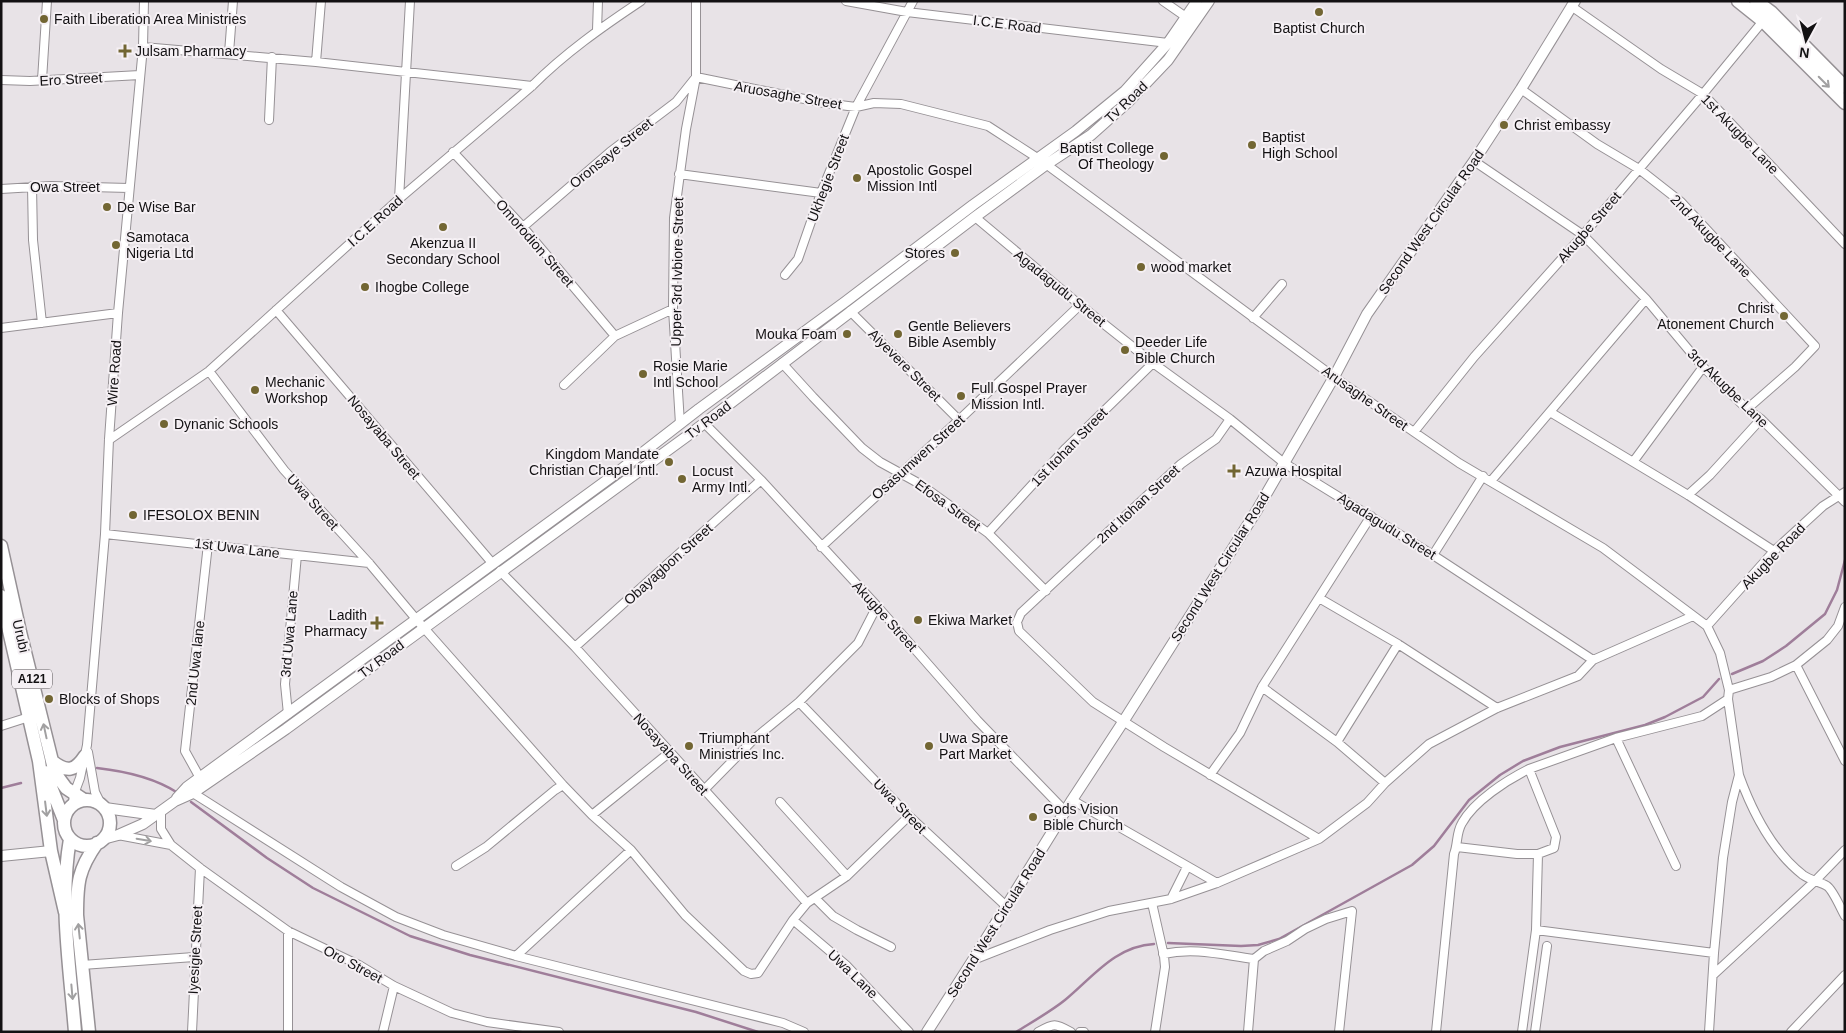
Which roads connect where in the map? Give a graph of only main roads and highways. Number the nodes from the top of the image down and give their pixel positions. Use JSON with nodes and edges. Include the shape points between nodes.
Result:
{"nodes":[{"id":1,"x":1738,"y":1,"type":"edge"},
{"id":2,"x":1756,"y":1,"type":"edge"},
{"id":3,"x":1845,"y":87,"type":"edge"},
{"id":4,"x":1845,"y":103,"type":"edge"},
{"id":5,"x":1,"y":546,"type":"edge"},
{"id":6,"x":1,"y":596,"type":"edge"},
{"id":7,"x":86,"y":750,"type":"road end"},
{"id":8,"x":46,"y":761,"type":"junction"},
{"id":9,"x":77,"y":799,"type":"junction"},
{"id":10,"x":64,"y":820,"type":"junction"},
{"id":11,"x":70,"y":839,"type":"junction"},
{"id":12,"x":100,"y":841,"type":"junction"},
{"id":13,"x":65,"y":912,"type":"junction"},
{"id":14,"x":75,"y":1032,"type":"edge"},
{"id":15,"x":89,"y":1032,"type":"edge"}],
"edges":[{"from":1,"to":4,"type":"main road","one_way":true,"via":[[1763,21]]},
{"from":2,"to":3,"type":"main road","via":[[1771,12]]},
{"from":8,"to":5,"type":"main road","name":"Urubi","number":"A121","one_way":true},
{"from":6,"to":8,"type":"main road","name":"Urubi","number":"A121","via":[[34,737]]},
{"from":7,"to":8,"type":"main road","via":[[74,768],[63,768]]},
{"from":8,"to":9,"type":"main road","name":"Urubi","number":"A121"},
{"from":8,"to":10,"type":"main road","number":"A121"},
{"from":8,"to":13,"type":"main road","number":"A121","one_way":true,"via":[[51,851]]},
{"from":9,"to":10,"type":"main road","via":[[68,808]]},
{"from":9,"to":12,"type":"main road","via":[[103,806],[109,816],[108,832]]},
{"from":10,"to":11,"type":"main road","number":"A121"},
{"from":11,"to":12,"type":"main road","via":[[83,845]]},
{"from":11,"to":13,"type":"main road","number":"A121"},
{"from":15,"to":12,"type":"main road","one_way":true,"via":[[77,915],[79,879],[88,856]]},
{"from":13,"to":14,"type":"main road","number":"A121","one_way":true}]}
